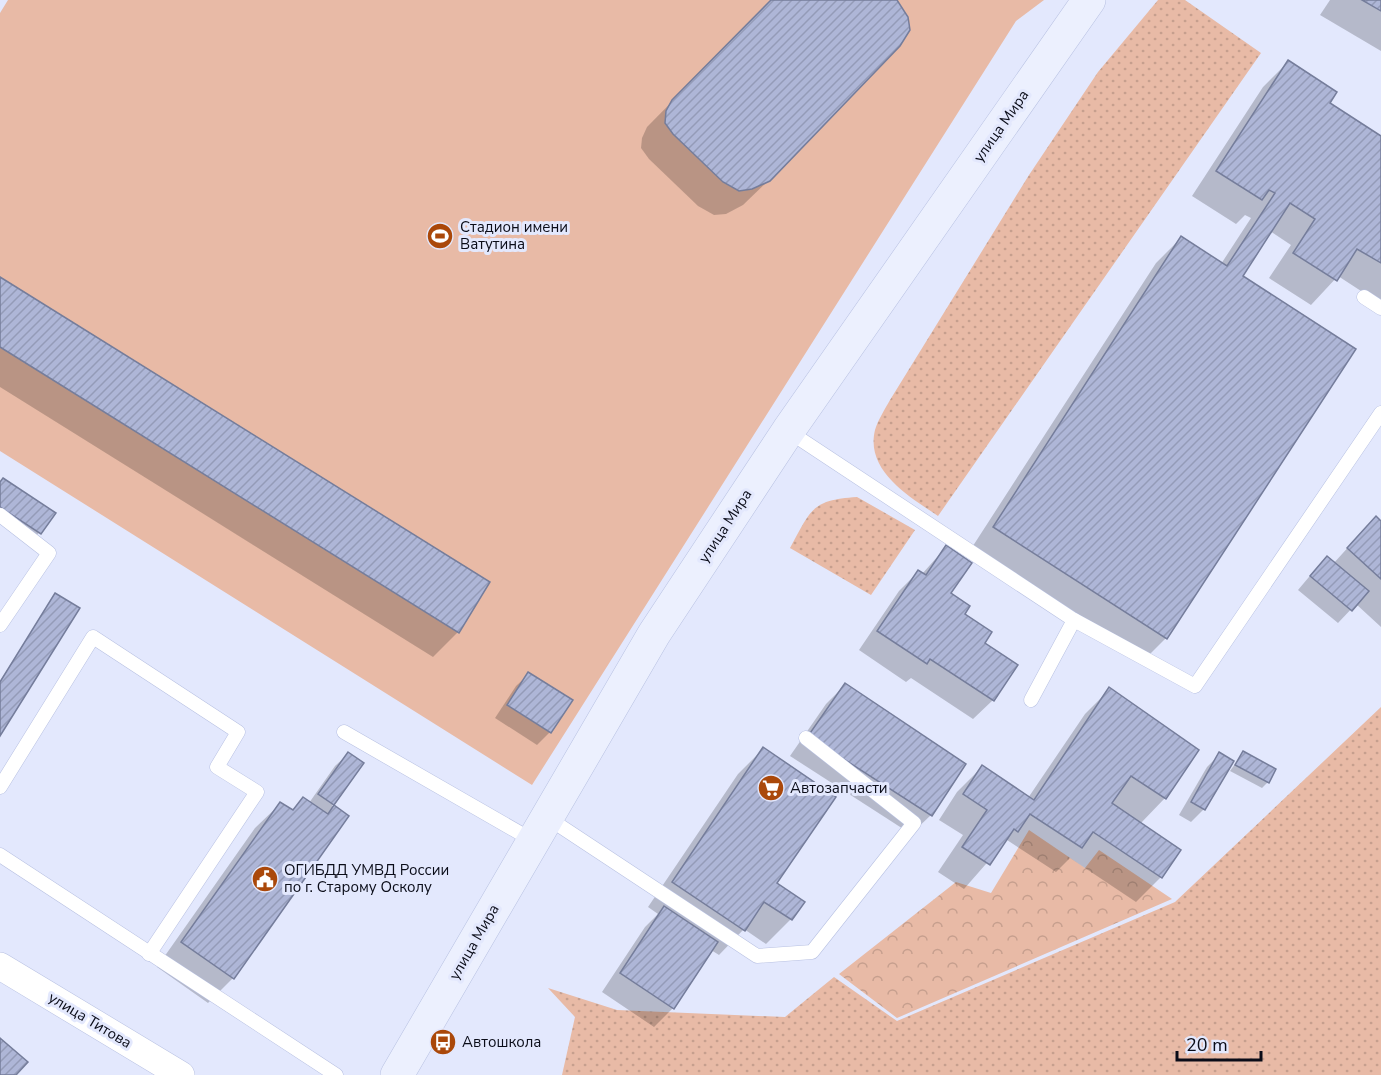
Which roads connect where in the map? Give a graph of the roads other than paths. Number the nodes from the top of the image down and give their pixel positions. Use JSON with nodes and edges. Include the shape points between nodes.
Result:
{"nodes":[{"id":1,"x":1089,"y":0,"type":"edge"},
{"id":2,"x":1364,"y":297,"type":"dead end"},
{"id":3,"x":1381,"y":308,"type":"edge"},
{"id":4,"x":1381,"y":412,"type":"edge"},
{"id":5,"x":788,"y":431,"type":"junction"},
{"id":6,"x":0,"y":515,"type":"edge"},
{"id":7,"x":1074,"y":620,"type":"junction"},
{"id":8,"x":0,"y":624,"type":"edge"},
{"id":9,"x":1030,"y":700,"type":"dead end"},
{"id":10,"x":344,"y":732,"type":"dead end"},
{"id":11,"x":806,"y":738,"type":"dead end"},
{"id":12,"x":0,"y":787,"type":"edge"},
{"id":13,"x":539,"y":828,"type":"junction"},
{"id":14,"x":0,"y":855,"type":"edge"},
{"id":15,"x":149,"y":954,"type":"junction"},
{"id":16,"x":0,"y":966,"type":"edge"},
{"id":17,"x":181,"y":1075,"type":"edge"},
{"id":18,"x":336,"y":1075,"type":"edge"},
{"id":19,"x":397,"y":1075,"type":"edge"}],
"edges":[{"from":1,"to":5,"type":"main road","name":"улица Мира"},
{"from":2,"to":3,"type":"lane"},
{"from":4,"to":7,"type":"lane","via":[[1195,686]]},
{"from":5,"to":7,"type":"lane"},
{"from":5,"to":13,"type":"main road","name":"улица Мира","via":[[654,634]]},
{"from":6,"to":8,"type":"lane","via":[[48,553]]},
{"from":7,"to":9,"type":"lane"},
{"from":10,"to":13,"type":"lane"},
{"from":11,"to":13,"type":"lane","via":[[914,823],[812,952],[757,956]]},
{"from":12,"to":15,"type":"lane","via":[[93,637],[238,732],[217,767],[258,792]]},
{"from":13,"to":19,"type":"main road","name":"улица Мира"},
{"from":14,"to":15,"type":"lane"},
{"from":15,"to":18,"type":"lane"},
{"from":16,"to":17,"type":"street","name":"улица Титова"}]}
